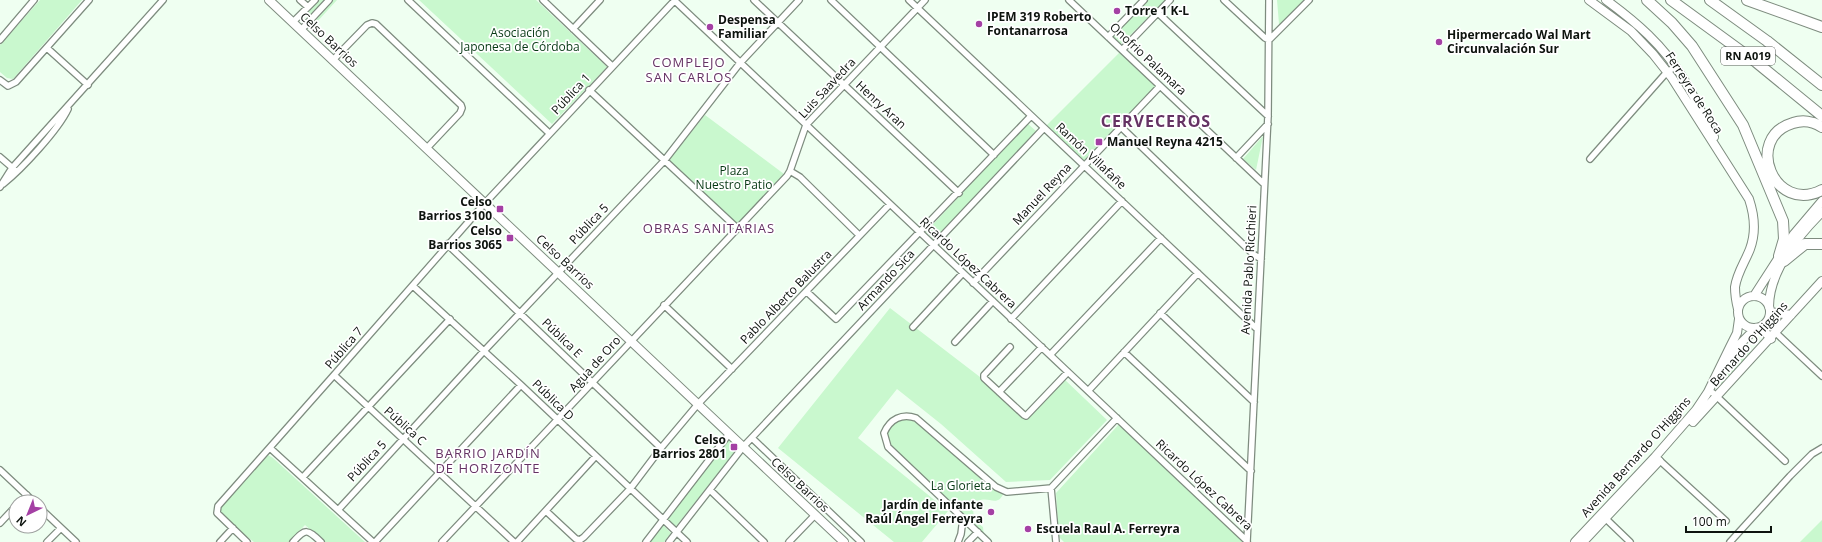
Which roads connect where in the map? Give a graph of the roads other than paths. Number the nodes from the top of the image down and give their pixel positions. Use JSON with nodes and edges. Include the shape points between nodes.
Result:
{"nodes":[{"id":1,"x":34,"y":0,"type":"edge"},
{"id":2,"x":89,"y":0,"type":"edge"},
{"id":3,"x":163,"y":0,"type":"edge"},
{"id":4,"x":270,"y":0,"type":"edge"},
{"id":5,"x":300,"y":0,"type":"edge"},
{"id":6,"x":315,"y":0,"type":"edge"},
{"id":7,"x":329,"y":0,"type":"edge"},
{"id":8,"x":408,"y":0,"type":"edge"},
{"id":9,"x":543,"y":0,"type":"edge"},
{"id":10,"x":600,"y":0,"type":"edge"},
{"id":11,"x":674,"y":0,"type":"edge"},
{"id":12,"x":754,"y":0,"type":"edge"},
{"id":13,"x":799,"y":0,"type":"edge"},
{"id":14,"x":831,"y":0,"type":"edge"},
{"id":15,"x":909,"y":0,"type":"edge"},
{"id":16,"x":925,"y":0,"type":"edge"},
{"id":17,"x":1069,"y":0,"type":"edge"},
{"id":18,"x":1144,"y":0,"type":"edge"},
{"id":19,"x":1170,"y":0,"type":"edge"},
{"id":20,"x":1224,"y":0,"type":"edge"},
{"id":21,"x":1269,"y":0,"type":"edge"},
{"id":22,"x":1309,"y":0,"type":"edge"},
{"id":23,"x":1589,"y":0,"type":"edge"},
{"id":24,"x":1606,"y":0,"type":"edge"},
{"id":25,"x":1647,"y":0,"type":"edge"},
{"id":26,"x":1671,"y":0,"type":"edge"},
{"id":27,"x":1710,"y":0,"type":"edge"},
{"id":28,"x":1747,"y":0,"type":"edge"},
{"id":29,"x":308,"y":7,"type":"junction"},
{"id":30,"x":917,"y":8,"type":"junction"},
{"id":31,"x":1158,"y":12,"type":"junction"},
{"id":32,"x":293,"y":22,"type":"junction"},
{"id":33,"x":778,"y":23,"type":"junction"},
{"id":34,"x":1822,"y":27,"type":"edge"},
{"id":35,"x":573,"y":29,"type":"junction"},
{"id":36,"x":301,"y":30,"type":"junction"},
{"id":37,"x":1108,"y":37,"type":"junction"},
{"id":38,"x":0,"y":40,"type":"edge"},
{"id":39,"x":1269,"y":40,"type":"junction"},
{"id":40,"x":880,"y":47,"type":"junction"},
{"id":41,"x":47,"y":48,"type":"junction"},
{"id":42,"x":1122,"y":50,"type":"junction"},
{"id":43,"x":333,"y":60,"type":"junction"},
{"id":44,"x":740,"y":63,"type":"junction"},
{"id":45,"x":612,"y":66,"type":"junction"},
{"id":46,"x":1675,"y":67,"type":"junction"},
{"id":47,"x":1667,"y":72,"type":"junction"},
{"id":48,"x":0,"y":80,"type":"edge"},
{"id":49,"x":88,"y":85,"type":"junction"},
{"id":50,"x":844,"y":85,"type":"junction"},
{"id":51,"x":1160,"y":86,"type":"junction"},
{"id":52,"x":1822,"y":86,"type":"edge"},
{"id":53,"x":589,"y":90,"type":"junction"},
{"id":54,"x":1031,"y":116,"type":"junction"},
{"id":55,"x":1268,"y":116,"type":"junction"},
{"id":56,"x":1822,"y":116,"type":"edge"},
{"id":57,"x":1268,"y":124,"type":"junction"},
{"id":58,"x":806,"y":125,"type":"junction"},
{"id":59,"x":1121,"y":127,"type":"junction"},
{"id":60,"x":1822,"y":127,"type":"edge"},
{"id":61,"x":1044,"y":128,"type":"junction"},
{"id":62,"x":549,"y":133,"type":"junction"},
{"id":63,"x":427,"y":148,"type":"junction"},
{"id":64,"x":994,"y":155,"type":"junction"},
{"id":65,"x":0,"y":157,"type":"edge"},
{"id":66,"x":1236,"y":158,"type":"junction"},
{"id":67,"x":1590,"y":159,"type":"dead end"},
{"id":68,"x":664,"y":160,"type":"junction"},
{"id":69,"x":1084,"y":165,"type":"junction"},
{"id":70,"x":15,"y":170,"type":"junction"},
{"id":71,"x":790,"y":171,"type":"junction"},
{"id":72,"x":1734,"y":175,"type":"junction"},
{"id":73,"x":1264,"y":184,"type":"junction"},
{"id":74,"x":0,"y":187,"type":"edge"},
{"id":75,"x":1822,"y":190,"type":"edge"},
{"id":76,"x":958,"y":193,"type":"junction"},
{"id":77,"x":1122,"y":201,"type":"junction"},
{"id":78,"x":1822,"y":201,"type":"edge"},
{"id":79,"x":485,"y":203,"type":"junction"},
{"id":80,"x":890,"y":204,"type":"junction"},
{"id":81,"x":1822,"y":212,"type":"edge"},
{"id":82,"x":737,"y":228,"type":"junction"},
{"id":83,"x":920,"y":233,"type":"junction"},
{"id":84,"x":860,"y":235,"type":"junction"},
{"id":85,"x":1161,"y":238,"type":"junction"},
{"id":86,"x":447,"y":244,"type":"junction"},
{"id":87,"x":1822,"y":244,"type":"edge"},
{"id":88,"x":934,"y":245,"type":"junction"},
{"id":89,"x":1261,"y":259,"type":"junction"},
{"id":90,"x":1782,"y":259,"type":"junction"},
{"id":91,"x":558,"y":272,"type":"junction"},
{"id":92,"x":963,"y":273,"type":"junction"},
{"id":93,"x":1198,"y":273,"type":"junction"},
{"id":94,"x":1737,"y":279,"type":"junction"},
{"id":95,"x":1822,"y":281,"type":"edge"},
{"id":96,"x":973,"y":283,"type":"junction"},
{"id":97,"x":413,"y":286,"type":"junction"},
{"id":98,"x":807,"y":292,"type":"junction"},
{"id":99,"x":1751,"y":297,"type":"junction"},
{"id":100,"x":993,"y":301,"type":"junction"},
{"id":101,"x":664,"y":305,"type":"junction"},
{"id":102,"x":1738,"y":309,"type":"junction"},
{"id":103,"x":1769,"y":309,"type":"junction"},
{"id":104,"x":520,"y":313,"type":"junction"},
{"id":105,"x":1160,"y":313,"type":"junction"},
{"id":106,"x":1791,"y":315,"type":"junction"},
{"id":107,"x":450,"y":319,"type":"junction"},
{"id":108,"x":1011,"y":319,"type":"junction"},
{"id":109,"x":1739,"y":319,"type":"junction"},
{"id":110,"x":913,"y":327,"type":"dead end"},
{"id":111,"x":1758,"y":328,"type":"junction"},
{"id":112,"x":1257,"y":329,"type":"junction"},
{"id":113,"x":1773,"y":336,"type":"junction"},
{"id":114,"x":630,"y":340,"type":"junction"},
{"id":115,"x":955,"y":342,"type":"dead end"},
{"id":116,"x":1010,"y":347,"type":"dead end"},
{"id":117,"x":1042,"y":347,"type":"junction"},
{"id":118,"x":484,"y":351,"type":"junction"},
{"id":119,"x":1124,"y":352,"type":"junction"},
{"id":120,"x":1050,"y":355,"type":"junction"},
{"id":121,"x":732,"y":369,"type":"junction"},
{"id":122,"x":1068,"y":372,"type":"junction"},
{"id":123,"x":334,"y":375,"type":"junction"},
{"id":124,"x":1822,"y":376,"type":"edge"},
{"id":125,"x":592,"y":383,"type":"junction"},
{"id":126,"x":521,"y":385,"type":"junction"},
{"id":127,"x":1088,"y":391,"type":"junction"},
{"id":128,"x":1000,"y":392,"type":"junction"},
{"id":129,"x":1715,"y":395,"type":"junction"},
{"id":130,"x":1254,"y":402,"type":"junction"},
{"id":131,"x":698,"y":404,"type":"junction"},
{"id":132,"x":368,"y":407,"type":"junction"},
{"id":133,"x":1117,"y":418,"type":"junction"},
{"id":134,"x":558,"y":420,"type":"junction"},
{"id":135,"x":1693,"y":422,"type":"joint"},
{"id":136,"x":729,"y":434,"type":"junction"},
{"id":137,"x":752,"y":438,"type":"junction"},
{"id":138,"x":403,"y":439,"type":"junction"},
{"id":139,"x":743,"y":447,"type":"junction"},
{"id":140,"x":270,"y":448,"type":"junction"},
{"id":141,"x":661,"y":448,"type":"junction"},
{"id":142,"x":1822,"y":448,"type":"edge"},
{"id":143,"x":595,"y":457,"type":"junction"},
{"id":144,"x":1657,"y":459,"type":"junction"},
{"id":145,"x":1785,"y":461,"type":"dead end"},
{"id":146,"x":0,"y":470,"type":"edge"},
{"id":147,"x":1251,"y":471,"type":"junction"},
{"id":148,"x":440,"y":473,"type":"junction"},
{"id":149,"x":303,"y":477,"type":"junction"},
{"id":150,"x":1051,"y":488,"type":"junction"},
{"id":151,"x":630,"y":489,"type":"junction"},
{"id":152,"x":710,"y":490,"type":"junction"},
{"id":153,"x":26,"y":494,"type":"edge"},
{"id":154,"x":476,"y":506,"type":"junction"},
{"id":155,"x":338,"y":510,"type":"junction"},
{"id":156,"x":546,"y":511,"type":"junction"},
{"id":157,"x":8,"y":514,"type":"edge"},
{"id":158,"x":815,"y":515,"type":"junction"},
{"id":159,"x":48,"y":516,"type":"edge"},
{"id":160,"x":1603,"y":517,"type":"junction"},
{"id":161,"x":963,"y":518,"type":"junction"},
{"id":162,"x":663,"y":520,"type":"junction"},
{"id":163,"x":1726,"y":521,"type":"dead end"},
{"id":164,"x":0,"y":523,"type":"edge"},
{"id":165,"x":61,"y":528,"type":"junction"},
{"id":166,"x":233,"y":528,"type":"junction"},
{"id":167,"x":676,"y":532,"type":"junction"},
{"id":168,"x":978,"y":532,"type":"junction"},
{"id":169,"x":47,"y":542,"type":"edge"},
{"id":170,"x":76,"y":542,"type":"edge"},
{"id":171,"x":220,"y":542,"type":"edge"},
{"id":172,"x":247,"y":542,"type":"edge"},
{"id":173,"x":293,"y":542,"type":"edge"},
{"id":174,"x":321,"y":542,"type":"edge"},
{"id":175,"x":374,"y":542,"type":"edge"},
{"id":176,"x":442,"y":542,"type":"edge"},
{"id":177,"x":515,"y":542,"type":"edge"},
{"id":178,"x":646,"y":542,"type":"edge"},
{"id":179,"x":668,"y":542,"type":"edge"},
{"id":180,"x":687,"y":542,"type":"edge"},
{"id":181,"x":764,"y":542,"type":"edge"},
{"id":182,"x":789,"y":542,"type":"edge"},
{"id":183,"x":844,"y":542,"type":"edge"},
{"id":184,"x":861,"y":542,"type":"edge"},
{"id":185,"x":958,"y":542,"type":"edge"},
{"id":186,"x":968,"y":542,"type":"edge"},
{"id":187,"x":988,"y":542,"type":"edge"},
{"id":188,"x":1056,"y":542,"type":"edge"},
{"id":189,"x":1247,"y":542,"type":"edge"},
{"id":190,"x":1575,"y":542,"type":"edge"},
{"id":191,"x":1583,"y":542,"type":"edge"},
{"id":192,"x":1630,"y":542,"type":"edge"},
{"id":193,"x":1730,"y":542,"type":"edge"}],
"edges":[{"from":1,"to":38,"type":"street"},
{"from":2,"to":41,"type":"street"},
{"from":3,"to":49,"type":"street"},
{"from":4,"to":32,"type":"main road","name":"Celso Barrios"},
{"from":5,"to":29,"type":"street"},
{"from":6,"to":29,"type":"street"},
{"from":7,"to":36,"type":"street"},
{"from":8,"to":62,"type":"street"},
{"from":9,"to":35,"type":"street"},
{"from":10,"to":35,"type":"street"},
{"from":11,"to":44,"type":"street","name":"Ricardo López Cabrera"},
{"from":11,"to":45,"type":"street","name":"Pública 1"},
{"from":12,"to":33,"type":"street","name":"Henry Aran"},
{"from":13,"to":33,"type":"street","name":"Pública 5"},
{"from":14,"to":40,"type":"street"},
{"from":15,"to":30,"type":"street","name":"Ramón Villafañe"},
{"from":16,"to":30,"type":"street","name":"Luis Saavedra"},
{"from":17,"to":37,"type":"street","name":"Onofrio Palamara"},
{"from":18,"to":37,"type":"street"},
{"from":19,"to":31,"type":"street"},
{"from":20,"to":39,"type":"street"},
{"from":21,"to":39,"type":"street","name":"Avenida Pablo Ricchieri"},
{"from":22,"to":39,"type":"street"},
{"from":23,"to":47,"type":"main road","name":"Ferreyra de Roca","via":[[1631,31],[1654,54]]},
{"from":24,"to":46,"type":"main road","name":"Ferreyra de Roca","via":[[1653,38]]},
{"from":25,"to":90,"type":"highway","via":[[1692,46],[1747,131],[1783,221]]},
{"from":26,"to":56,"type":"highway","number":"RN A019","via":[[1756,62]]},
{"from":27,"to":52,"type":"highway","number":"RN A019","via":[[1767,41]]},
{"from":28,"to":34,"type":"highway"},
{"from":29,"to":32,"type":"street"},
{"from":30,"to":40,"type":"street","name":"Luis Saavedra"},
{"from":30,"to":54,"type":"street","name":"Ramón Villafañe"},
{"from":31,"to":42,"type":"street"},
{"from":31,"to":55,"type":"street"},
{"from":32,"to":36,"type":"main road","name":"Celso Barrios"},
{"from":33,"to":44,"type":"street","name":"Pública 5"},
{"from":33,"to":50,"type":"street","name":"Henry Aran"},
{"from":35,"to":45,"type":"street"},
{"from":36,"to":43,"type":"main road","name":"Celso Barrios"},
{"from":37,"to":42,"type":"street","name":"Onofrio Palamara"},
{"from":39,"to":55,"type":"street","name":"Avenida Pablo Ricchieri"},
{"from":40,"to":50,"type":"street","name":"Luis Saavedra"},
{"from":40,"to":64,"type":"street"},
{"from":41,"to":48,"type":"street","via":[[12,85],[8,86]]},
{"from":41,"to":49,"type":"street"},
{"from":42,"to":51,"type":"street","name":"Onofrio Palamara"},
{"from":43,"to":63,"type":"main road","name":"Celso Barrios"},
{"from":43,"to":63,"type":"street","via":[[367,25],[376,24],[461,104],[460,113]]},
{"from":44,"to":58,"type":"street","name":"Ricardo López Cabrera"},
{"from":44,"to":68,"type":"street","name":"Pública 5"},
{"from":45,"to":53,"type":"street","name":"Pública 1"},
{"from":46,"to":47,"type":"street"},
{"from":46,"to":72,"type":"main road","name":"Ferreyra de Roca"},
{"from":47,"to":67,"type":"street"},
{"from":47,"to":72,"type":"main road","name":"Ferreyra de Roca"},
{"from":49,"to":70,"type":"street","via":[[71,104],[58,125]]},
{"from":50,"to":58,"type":"street","name":"Luis Saavedra"},
{"from":50,"to":76,"type":"street","name":"Henry Aran"},
{"from":51,"to":59,"type":"street","name":"Manuel Reyna"},
{"from":51,"to":66,"type":"street","name":"Onofrio Palamara"},
{"from":53,"to":62,"type":"street","name":"Pública 1"},
{"from":53,"to":68,"type":"street"},
{"from":54,"to":61,"type":"street","name":"Ramón Villafañe"},
{"from":54,"to":64,"type":"street","name":"Armando Sica"},
{"from":55,"to":57,"type":"street","name":"Avenida Pablo Ricchieri"},
{"from":57,"to":66,"type":"street"},
{"from":57,"to":73,"type":"street","name":"Avenida Pablo Ricchieri"},
{"from":58,"to":71,"type":"street","name":"Luis Saavedra"},
{"from":58,"to":80,"type":"street","name":"Ricardo López Cabrera"},
{"from":59,"to":69,"type":"street","name":"Manuel Reyna"},
{"from":59,"to":89,"type":"street"},
{"from":60,"to":75,"type":"highway","via":[[1801,122],[1782,128],[1771,142],[1767,158],[1772,176],[1784,188],[1804,195]]},
{"from":61,"to":69,"type":"street","name":"Ramón Villafañe"},
{"from":61,"to":88,"type":"street","name":"Armando Sica"},
{"from":62,"to":79,"type":"street","name":"Pública 1"},
{"from":63,"to":79,"type":"main road","name":"Celso Barrios"},
{"from":64,"to":76,"type":"street","name":"Armando Sica"},
{"from":65,"to":70,"type":"street"},
{"from":66,"to":73,"type":"street","name":"Onofrio Palamara"},
{"from":68,"to":82,"type":"street"},
{"from":68,"to":91,"type":"street","name":"Pública 5"},
{"from":69,"to":77,"type":"street","name":"Ramón Villafañe"},
{"from":69,"to":96,"type":"street","name":"Manuel Reyna"},
{"from":70,"to":74,"type":"street"},
{"from":71,"to":82,"type":"street","name":"Luis Saavedra"},
{"from":71,"to":84,"type":"street","via":[[800,177]]},
{"from":72,"to":94,"type":"main road","name":"Ferreyra de Roca","via":[[1749,199],[1754,225],[1750,249]]},
{"from":73,"to":89,"type":"street","name":"Avenida Pablo Ricchieri"},
{"from":76,"to":83,"type":"street","name":"Armando Sica"},
{"from":77,"to":85,"type":"street","name":"Ramón Villafañe"},
{"from":77,"to":108,"type":"street"},
{"from":78,"to":90,"type":"main road","via":[[1799,227]]},
{"from":79,"to":86,"type":"street","name":"Pública 7"},
{"from":79,"to":91,"type":"main road","name":"Celso Barrios"},
{"from":80,"to":83,"type":"street","name":"Ricardo López Cabrera"},
{"from":80,"to":84,"type":"street","name":"Pablo Alberto Balustra"},
{"from":81,"to":90,"type":"main road"},
{"from":82,"to":101,"type":"street","name":"Luis Saavedra"},
{"from":83,"to":88,"type":"street","name":"Ricardo López Cabrera"},
{"from":83,"to":98,"type":"street","name":"Armando Sica","via":[[836,319]]},
{"from":84,"to":98,"type":"street","name":"Pablo Alberto Balustra"},
{"from":85,"to":93,"type":"street","name":"Ramón Villafañe"},
{"from":85,"to":120,"type":"street"},
{"from":86,"to":97,"type":"street","name":"Pública 7"},
{"from":86,"to":104,"type":"street","name":"Pública E"},
{"from":87,"to":90,"type":"highway","via":[[1806,244]]},
{"from":88,"to":92,"type":"street","name":"Ricardo López Cabrera"},
{"from":88,"to":137,"type":"street","name":"Armando Sica"},
{"from":89,"to":112,"type":"street","name":"Avenida Pablo Ricchieri"},
{"from":90,"to":99,"type":"main road"},
{"from":90,"to":103,"type":"main road","via":[[1771,288]]},
{"from":91,"to":104,"type":"street","name":"Pública 5"},
{"from":91,"to":114,"type":"main road","name":"Celso Barrios"},
{"from":92,"to":96,"type":"street","name":"Ricardo López Cabrera"},
{"from":92,"to":110,"type":"street"},
{"from":93,"to":105,"type":"street"},
{"from":93,"to":112,"type":"street","name":"Ramón Villafañe"},
{"from":94,"to":99,"type":"main road","via":[[1743,292]]},
{"from":94,"to":102,"type":"main road","name":"Ferreyra de Roca","via":[[1735,293]]},
{"from":95,"to":106,"type":"main road","name":"Bernardo O'Higgins"},
{"from":96,"to":100,"type":"street","name":"Ricardo López Cabrera"},
{"from":97,"to":107,"type":"street","name":"Pública D"},
{"from":97,"to":123,"type":"street","name":"Pública 7"},
{"from":98,"to":121,"type":"street","name":"Pablo Alberto Balustra"},
{"from":99,"to":102,"type":"main road","via":[[1740,303]]},
{"from":99,"to":103,"type":"main road","via":[[1763,299]]},
{"from":100,"to":108,"type":"street","name":"Ricardo López Cabrera"},
{"from":100,"to":115,"type":"street"},
{"from":101,"to":114,"type":"street","name":"Luis Saavedra"},
{"from":101,"to":121,"type":"street"},
{"from":102,"to":109,"type":"main road"},
{"from":103,"to":106,"type":"main road"},
{"from":103,"to":111,"type":"main road","via":[[1768,321]]},
{"from":104,"to":118,"type":"street","name":"Pública 5"},
{"from":104,"to":125,"type":"street","name":"Pública E"},
{"from":105,"to":119,"type":"street"},
{"from":105,"to":130,"type":"street"},
{"from":106,"to":113,"type":"main road","name":"Bernardo O'Higgins"},
{"from":107,"to":118,"type":"street","name":"Pública D"},
{"from":107,"to":132,"type":"street"},
{"from":108,"to":117,"type":"street","name":"Ricardo López Cabrera"},
{"from":109,"to":111,"type":"main road","via":[[1747,327]]},
{"from":109,"to":144,"type":"main road","name":"Avenida Bernardo O'Higgins","via":[[1734,339],[1708,392]]},
{"from":111,"to":113,"type":"main road"},
{"from":111,"to":129,"type":"main road","via":[[1736,349]]},
{"from":112,"to":130,"type":"street","name":"Avenida Pablo Ricchieri"},
{"from":113,"to":124,"type":"street"},
{"from":113,"to":129,"type":"main road","name":"Bernardo O'Higgins"},
{"from":114,"to":125,"type":"street","name":"Agua de Oro"},
{"from":114,"to":131,"type":"main road","name":"Celso Barrios"},
{"from":116,"to":128,"type":"street","via":[[984,375],[984,378]]},
{"from":117,"to":120,"type":"street","name":"Ricardo López Cabrera"},
{"from":117,"to":128,"type":"street"},
{"from":118,"to":126,"type":"street","name":"Pública D"},
{"from":118,"to":138,"type":"street","name":"Pública 5"},
{"from":119,"to":127,"type":"street"},
{"from":119,"to":147,"type":"street"},
{"from":120,"to":122,"type":"street","name":"Ricardo López Cabrera"},
{"from":121,"to":131,"type":"street","name":"Pablo Alberto Balustra"},
{"from":122,"to":127,"type":"street","name":"Ricardo López Cabrera"},
{"from":122,"to":128,"type":"street","via":[[1026,416]]},
{"from":123,"to":132,"type":"street","name":"Pública C"},
{"from":123,"to":140,"type":"street","name":"Pública 7"},
{"from":125,"to":134,"type":"street","name":"Agua de Oro"},
{"from":125,"to":141,"type":"street","name":"Pública E"},
{"from":126,"to":134,"type":"street","name":"Pública D"},
{"from":126,"to":148,"type":"street"},
{"from":127,"to":133,"type":"street","name":"Ricardo López Cabrera"},
{"from":129,"to":135,"type":"main road","name":"Bernardo O'Higgins"},
{"from":129,"to":145,"type":"street"},
{"from":130,"to":147,"type":"street","name":"Avenida Pablo Ricchieri"},
{"from":131,"to":136,"type":"main road","name":"Celso Barrios"},
{"from":131,"to":141,"type":"street"},
{"from":132,"to":138,"type":"street","name":"Pública C"},
{"from":132,"to":149,"type":"street"},
{"from":133,"to":150,"type":"street"},
{"from":133,"to":189,"type":"street","name":"Ricardo López Cabrera"},
{"from":134,"to":143,"type":"street","name":"Pública D"},
{"from":134,"to":154,"type":"street","name":"Agua de Oro"},
{"from":135,"to":144,"type":"main road","name":"Avenida Bernardo O'Higgins"},
{"from":136,"to":139,"type":"main road","name":"Celso Barrios"},
{"from":136,"to":162,"type":"street"},
{"from":137,"to":139,"type":"street","name":"Armando Sica"},
{"from":137,"to":184,"type":"street"},
{"from":138,"to":148,"type":"street","name":"Pública C"},
{"from":138,"to":155,"type":"street","name":"Pública 5"},
{"from":139,"to":152,"type":"street","name":"Armando Sica"},
{"from":139,"to":158,"type":"main road","name":"Celso Barrios"},
{"from":140,"to":149,"type":"street"},
{"from":140,"to":166,"type":"street","name":"Pública 7","via":[[218,506],[217,513]]},
{"from":141,"to":151,"type":"street"},
{"from":142,"to":193,"type":"street","via":[[1812,454],[1790,476]]},
{"from":143,"to":151,"type":"street","name":"Pública D"},
{"from":143,"to":156,"type":"street"},
{"from":144,"to":160,"type":"main road","name":"Avenida Bernardo O'Higgins"},
{"from":144,"to":163,"type":"street"},
{"from":146,"to":153,"type":"street"},
{"from":147,"to":189,"type":"street","name":"Avenida Pablo Ricchieri"},
{"from":148,"to":154,"type":"street","name":"Pública C"},
{"from":148,"to":175,"type":"street"},
{"from":149,"to":155,"type":"street"},
{"from":150,"to":161,"type":"street","via":[[1007,492],[996,487],[916,418],[909,415],[900,416],[884,434],[888,447]]},
{"from":150,"to":188,"type":"street"},
{"from":151,"to":156,"type":"street","via":[[580,540]]},
{"from":151,"to":162,"type":"street","name":"Pública D"},
{"from":152,"to":167,"type":"street","name":"Armando Sica"},
{"from":152,"to":181,"type":"street"},
{"from":154,"to":176,"type":"street","name":"Agua de Oro"},
{"from":154,"to":177,"type":"street","name":"Pública C"},
{"from":155,"to":175,"type":"street"},
{"from":156,"to":177,"type":"street"},
{"from":157,"to":164,"type":"street"},
{"from":158,"to":182,"type":"street"},
{"from":158,"to":183,"type":"main road","name":"Celso Barrios"},
{"from":159,"to":165,"type":"street"},
{"from":160,"to":190,"type":"main road","name":"Avenida Bernardo O'Higgins"},
{"from":160,"to":191,"type":"main road","name":"Avenida Bernardo O'Higgins"},
{"from":160,"to":192,"type":"street"},
{"from":161,"to":168,"type":"street"},
{"from":161,"to":185,"type":"street"},
{"from":162,"to":167,"type":"street","name":"Pública D"},
{"from":162,"to":178,"type":"street"},
{"from":165,"to":169,"type":"street"},
{"from":165,"to":170,"type":"street"},
{"from":166,"to":171,"type":"street"},
{"from":166,"to":172,"type":"street"},
{"from":167,"to":179,"type":"street","name":"Armando Sica"},
{"from":167,"to":180,"type":"street","name":"Pública D"},
{"from":168,"to":186,"type":"street"},
{"from":168,"to":187,"type":"street"},
{"from":173,"to":174,"type":"street","via":[[304,531],[312,533]]}]}
